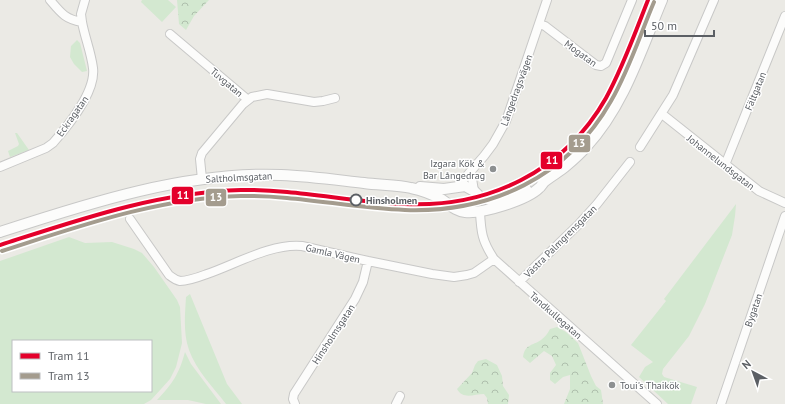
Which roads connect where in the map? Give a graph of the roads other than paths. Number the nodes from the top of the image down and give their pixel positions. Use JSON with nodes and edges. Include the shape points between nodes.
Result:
{"nodes":[{"id":1,"x":50,"y":0,"type":"edge"},
{"id":2,"x":85,"y":0,"type":"edge"},
{"id":3,"x":547,"y":0,"type":"edge"},
{"id":4,"x":632,"y":0,"type":"edge"},
{"id":5,"x":662,"y":0,"type":"edge"},
{"id":6,"x":714,"y":0,"type":"edge"},
{"id":7,"x":785,"y":16,"type":"edge"},
{"id":8,"x":82,"y":22,"type":"junction"},
{"id":9,"x":539,"y":24,"type":"junction"},
{"id":10,"x":170,"y":34,"type":"dead end"},
{"id":11,"x":335,"y":98,"type":"dead end"},
{"id":12,"x":247,"y":100,"type":"junction"},
{"id":13,"x":662,"y":114,"type":"junction"},
{"id":14,"x":640,"y":147,"type":"dead end"},
{"id":15,"x":630,"y":162,"type":"dead end"},
{"id":16,"x":725,"y":165,"type":"junction"},
{"id":17,"x":0,"y":167,"type":"edge"},
{"id":18,"x":471,"y":172,"type":"junction"},
{"id":19,"x":202,"y":178,"type":"junction"},
{"id":20,"x":542,"y":184,"type":"junction"},
{"id":21,"x":457,"y":187,"type":"junction"},
{"id":22,"x":413,"y":188,"type":"junction"},
{"id":23,"x":477,"y":194,"type":"junction"},
{"id":24,"x":785,"y":203,"type":"edge"},
{"id":25,"x":454,"y":208,"type":"junction"},
{"id":26,"x":480,"y":212,"type":"junction"},
{"id":27,"x":785,"y":216,"type":"edge"},
{"id":28,"x":130,"y":219,"type":"dead end"},
{"id":29,"x":0,"y":232,"type":"edge"},
{"id":30,"x":494,"y":259,"type":"junction"},
{"id":31,"x":368,"y":261,"type":"junction"},
{"id":32,"x":519,"y":282,"type":"junction"},
{"id":33,"x":400,"y":396,"type":"dead end"},
{"id":34,"x":295,"y":404,"type":"edge"},
{"id":35,"x":396,"y":404,"type":"edge"},
{"id":36,"x":657,"y":404,"type":"edge"},
{"id":37,"x":721,"y":404,"type":"edge"}],
"edges":[{"from":1,"to":8,"type":"street","via":[[66,17]]},
{"from":2,"to":8,"type":"street","name":"Eckragatan","via":[[81,14]]},
{"from":3,"to":9,"type":"street","name":"Långedragsvägen"},
{"from":4,"to":9,"type":"street","name":"Mogatan","via":[[606,63],[601,66],[596,65],[546,26]]},
{"from":5,"to":20,"type":"street","via":[[624,90],[609,118],[582,151]]},
{"from":6,"to":13,"type":"street","via":[[673,95]]},
{"from":7,"to":16,"type":"street","name":"Fältgatan"},
{"from":8,"to":17,"type":"street","name":"Eckragatan","via":[[93,67],[90,89],[82,104],[57,138],[46,148]]},
{"from":9,"to":18,"type":"street","name":"Långedragsvägen","via":[[506,121],[493,144]]},
{"from":10,"to":12,"type":"street","name":"Tuvgatan"},
{"from":11,"to":12,"type":"street","via":[[314,102],[259,94]]},
{"from":12,"to":19,"type":"street","name":"Tuvgatan","via":[[202,153]]},
{"from":13,"to":14,"type":"street"},
{"from":13,"to":16,"type":"street","name":"Johannelundsgatan"},
{"from":15,"to":32,"type":"street","name":"Västra Palmgrensgatan","via":[[578,225]]},
{"from":16,"to":24,"type":"street","name":"Johannelundsgatan","via":[[759,191]]},
{"from":18,"to":21,"type":"street","name":"Långedragsvägen"},
{"from":18,"to":23,"type":"street"},
{"from":19,"to":22,"type":"street","name":"Saltholmsgatan","via":[[281,175]]},
{"from":19,"to":29,"type":"street","name":"Saltholmsgatan","via":[[90,204]]},
{"from":20,"to":23,"type":"street","via":[[490,200]]},
{"from":20,"to":26,"type":"street","via":[[528,195],[506,205]]},
{"from":21,"to":22,"type":"street","name":"Saltholmsgatan"},
{"from":21,"to":23,"type":"street","via":[[465,186]]},
{"from":21,"to":25,"type":"street","via":[[451,199]]},
{"from":22,"to":25,"type":"street","name":"Saltholmsgatan","via":[[439,198]]},
{"from":23,"to":26,"type":"street","via":[[481,202]]},
{"from":25,"to":26,"type":"street","via":[[463,212]]},
{"from":26,"to":30,"type":"street","name":"Tandkullegatan","via":[[482,236]]},
{"from":27,"to":37,"type":"street","name":"Bygatan"},
{"from":28,"to":31,"type":"street","name":"Gamla Vägen","via":[[169,275],[178,280],[192,279],[259,254],[294,245]]},
{"from":30,"to":31,"type":"street","name":"Gamla Vägen","via":[[474,273],[454,277]]},
{"from":30,"to":32,"type":"street","name":"Tandkullegatan"},
{"from":31,"to":34,"type":"street","name":"Hinsholmsgatan","via":[[358,295],[294,394]]},
{"from":32,"to":36,"type":"street","name":"Tandkullegatan"},
{"from":33,"to":35,"type":"street"}]}
